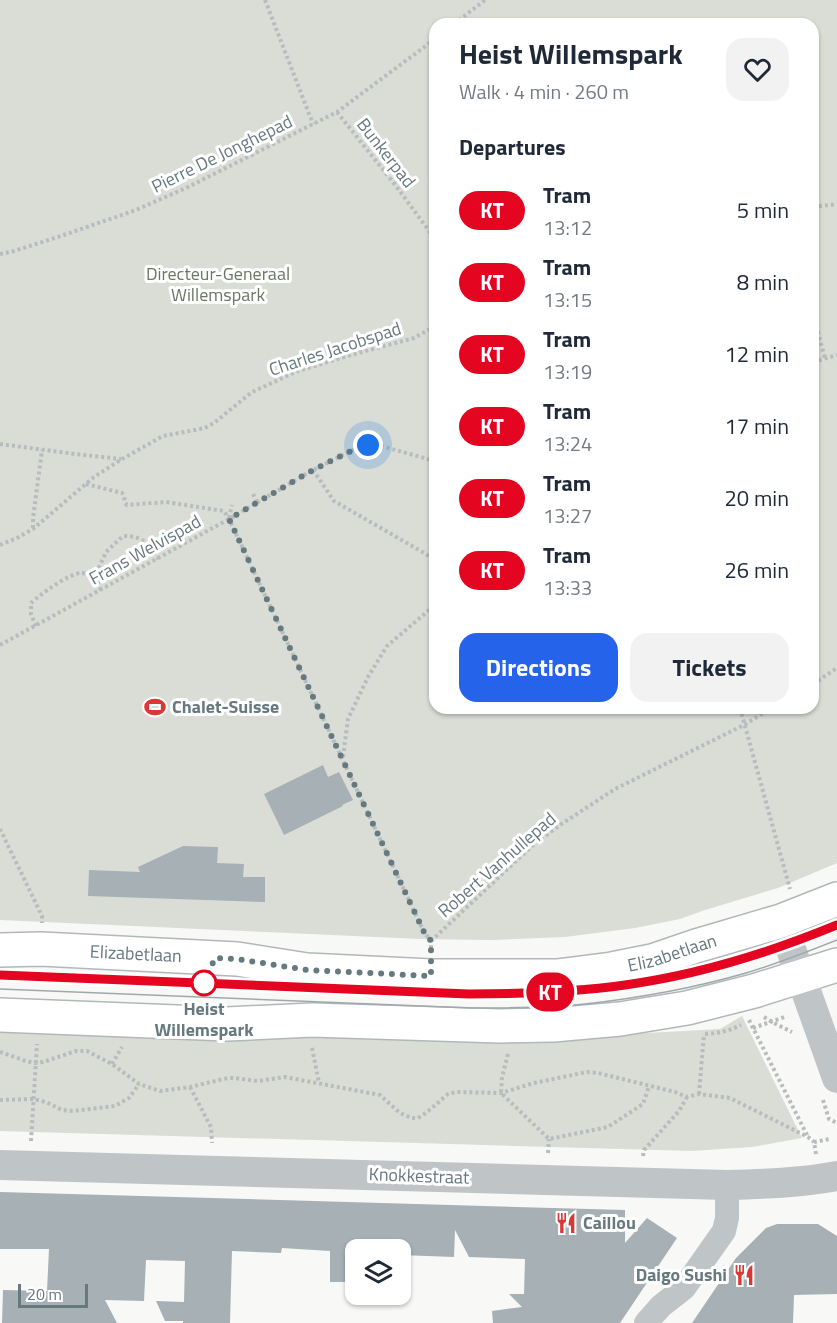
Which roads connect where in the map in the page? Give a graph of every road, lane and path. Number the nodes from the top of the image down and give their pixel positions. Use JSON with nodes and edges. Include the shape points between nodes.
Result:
{"nodes":[{"id":1,"x":265,"y":0,"type":"edge"},
{"id":2,"x":485,"y":0,"type":"edge"},
{"id":3,"x":462,"y":18,"type":"edge"},
{"id":4,"x":429,"y":43,"type":"edge"},
{"id":5,"x":337,"y":112,"type":"junction"},
{"id":6,"x":313,"y":124,"type":"junction"},
{"id":7,"x":837,"y":204,"type":"edge"},
{"id":8,"x":819,"y":206,"type":"edge"},
{"id":9,"x":429,"y":231,"type":"edge"},
{"id":10,"x":0,"y":254,"type":"edge"},
{"id":11,"x":429,"y":330,"type":"edge"},
{"id":12,"x":819,"y":336,"type":"edge"},
{"id":13,"x":837,"y":355,"type":"edge"},
{"id":14,"x":825,"y":358,"type":"junction"},
{"id":15,"x":819,"y":360,"type":"edge"},
{"id":16,"x":0,"y":444,"type":"edge"},
{"id":17,"x":42,"y":450,"type":"junction"},
{"id":18,"x":122,"y":459,"type":"junction"},
{"id":19,"x":429,"y":459,"type":"edge"},
{"id":20,"x":313,"y":470,"type":"junction"},
{"id":21,"x":86,"y":484,"type":"junction"},
{"id":22,"x":253,"y":494,"type":"dead end"},
{"id":23,"x":257,"y":502,"type":"junction"},
{"id":24,"x":232,"y":505,"type":"dead end"},
{"id":25,"x":229,"y":519,"type":"junction"},
{"id":26,"x":33,"y":529,"type":"junction"},
{"id":27,"x":0,"y":545,"type":"edge"},
{"id":28,"x":429,"y":557,"type":"edge"},
{"id":29,"x":158,"y":559,"type":"junction"},
{"id":30,"x":95,"y":576,"type":"junction"},
{"id":31,"x":101,"y":590,"type":"junction"},
{"id":32,"x":429,"y":610,"type":"edge"},
{"id":33,"x":36,"y":626,"type":"junction"},
{"id":34,"x":0,"y":645,"type":"edge"},
{"id":35,"x":837,"y":668,"type":"edge"},
{"id":36,"x":819,"y":680,"type":"edge"},
{"id":37,"x":741,"y":714,"type":"edge"},
{"id":38,"x":762,"y":714,"type":"edge"},
{"id":39,"x":744,"y":725,"type":"junction"},
{"id":40,"x":342,"y":758,"type":"junction"},
{"id":41,"x":0,"y":830,"type":"edge"},
{"id":42,"x":837,"y":899,"type":"edge"},
{"id":43,"x":786,"y":906,"type":"junction"},
{"id":44,"x":42,"y":930,"type":"dead end"},
{"id":45,"x":431,"y":941,"type":"junction"},
{"id":46,"x":0,"y":950,"type":"edge"},
{"id":47,"x":435,"y":957,"type":"junction"},
{"id":48,"x":837,"y":965,"type":"edge"},
{"id":49,"x":800,"y":977,"type":"junction"},
{"id":50,"x":0,"y":1015,"type":"edge"},
{"id":51,"x":779,"y":1019,"type":"dead end"},
{"id":52,"x":750,"y":1021,"type":"dead end"},
{"id":53,"x":753,"y":1028,"type":"junction"},
{"id":54,"x":704,"y":1034,"type":"dead end"},
{"id":55,"x":310,"y":1039,"type":"dead end"},
{"id":56,"x":37,"y":1040,"type":"dead end"},
{"id":57,"x":510,"y":1046,"type":"dead end"},
{"id":58,"x":0,"y":1052,"type":"edge"},
{"id":59,"x":35,"y":1063,"type":"junction"},
{"id":60,"x":837,"y":1078,"type":"edge"},
{"id":61,"x":319,"y":1083,"type":"junction"},
{"id":62,"x":139,"y":1084,"type":"junction"},
{"id":63,"x":648,"y":1086,"type":"junction"},
{"id":64,"x":190,"y":1087,"type":"junction"},
{"id":65,"x":501,"y":1093,"type":"junction"},
{"id":66,"x":699,"y":1094,"type":"junction"},
{"id":67,"x":687,"y":1097,"type":"junction"},
{"id":68,"x":33,"y":1099,"type":"junction"},
{"id":69,"x":0,"y":1100,"type":"edge"},
{"id":70,"x":808,"y":1137,"type":"junction"},
{"id":71,"x":549,"y":1138,"type":"junction"},
{"id":72,"x":830,"y":1139,"type":"dead end"},
{"id":73,"x":813,"y":1142,"type":"junction"},
{"id":74,"x":212,"y":1143,"type":"dead end"},
{"id":75,"x":548,"y":1153,"type":"dead end"},
{"id":76,"x":643,"y":1156,"type":"dead end"},
{"id":77,"x":0,"y":1165,"type":"edge"},
{"id":78,"x":30,"y":1166,"type":"junction"},
{"id":79,"x":827,"y":1167,"type":"edge"},
{"id":80,"x":726,"y":1185,"type":"junction"},
{"id":81,"x":646,"y":1323,"type":"edge"}],
"edges":[{"from":1,"to":6,"type":"path"},
{"from":2,"to":3,"type":"path"},
{"from":4,"to":5,"type":"path","name":"Pierre De Jonghepad"},
{"from":5,"to":6,"type":"path","name":"Pierre De Jonghepad"},
{"from":5,"to":9,"type":"path","name":"Bunkerpad"},
{"from":6,"to":10,"type":"path","name":"Pierre De Jonghepad","via":[[136,210]]},
{"from":7,"to":8,"type":"path"},
{"from":11,"to":18,"type":"path","name":"Charles Jacobspad","via":[[414,338],[298,371],[252,392],[205,428],[163,436]]},
{"from":12,"to":14,"type":"path"},
{"from":13,"to":14,"type":"path"},
{"from":14,"to":15,"type":"path"},
{"from":16,"to":17,"type":"path"},
{"from":17,"to":18,"type":"path"},
{"from":17,"to":26,"type":"path"},
{"from":18,"to":21,"type":"path","name":"Charles Jacobspad"},
{"from":19,"to":20,"type":"path","name":"Frans Welvispad","via":[[368,445]]},
{"from":20,"to":23,"type":"path","name":"Frans Welvispad"},
{"from":20,"to":28,"type":"path","via":[[334,501]]},
{"from":21,"to":25,"type":"path","via":[[122,493],[127,505],[166,502],[224,511]]},
{"from":21,"to":26,"type":"path","name":"Charles Jacobspad"},
{"from":22,"to":23,"type":"path"},
{"from":23,"to":25,"type":"path","name":"Frans Welvispad"},
{"from":24,"to":25,"type":"path"},
{"from":25,"to":29,"type":"path","name":"Frans Welvispad"},
{"from":25,"to":40,"type":"path"},
{"from":26,"to":27,"type":"path","name":"Charles Jacobspad"},
{"from":29,"to":30,"type":"path","via":[[141,539],[123,536],[106,552]]},
{"from":29,"to":31,"type":"path","name":"Frans Welvispad"},
{"from":30,"to":31,"type":"path"},
{"from":30,"to":33,"type":"path","via":[[71,576],[39,595],[31,603]]},
{"from":31,"to":33,"type":"path","name":"Frans Welvispad"},
{"from":32,"to":40,"type":"path","via":[[387,646],[368,677],[348,719]]},
{"from":33,"to":34,"type":"path","name":"Frans Welvispad"},
{"from":35,"to":36,"type":"path"},
{"from":37,"to":39,"type":"path"},
{"from":38,"to":39,"type":"path","name":"Robert Vanhullepad"},
{"from":39,"to":43,"type":"path"},
{"from":39,"to":45,"type":"path","name":"Robert Vanhullepad","via":[[615,789],[560,825],[533,845]]},
{"from":40,"to":45,"type":"path"},
{"from":41,"to":44,"type":"path","via":[[42,916]]},
{"from":42,"to":43,"type":"main road","name":"Elizabetlaan"},
{"from":43,"to":47,"type":"main road","name":"Elizabetlaan","via":[[696,946],[612,969],[557,976],[501,977]]},
{"from":43,"to":49,"type":"street"},
{"from":45,"to":47,"type":"path"},
{"from":46,"to":47,"type":"main road","name":"Elizabetlaan","via":[[237,959],[307,970]]},
{"from":48,"to":49,"type":"main road"},
{"from":49,"to":50,"type":"main road","via":[[687,1008],[553,1025],[312,1020],[227,1024]]},
{"from":49,"to":60,"type":"street"},
{"from":51,"to":53,"type":"path"},
{"from":52,"to":53,"type":"path"},
{"from":53,"to":70,"type":"path"},
{"from":54,"to":66,"type":"path"},
{"from":55,"to":61,"type":"path"},
{"from":56,"to":59,"type":"path"},
{"from":57,"to":65,"type":"path"},
{"from":58,"to":59,"type":"path"},
{"from":59,"to":62,"type":"path","via":[[87,1051]]},
{"from":59,"to":68,"type":"path"},
{"from":61,"to":64,"type":"path","via":[[285,1077],[258,1081],[234,1078]]},
{"from":61,"to":65,"type":"path","via":[[380,1095],[412,1118],[426,1113],[448,1094]]},
{"from":62,"to":64,"type":"path","via":[[160,1091]]},
{"from":62,"to":68,"type":"path","via":[[129,1098],[115,1106],[66,1111]]},
{"from":63,"to":65,"type":"path","via":[[592,1072]]},
{"from":63,"to":67,"type":"path"},
{"from":63,"to":71,"type":"path","via":[[643,1104],[608,1127]]},
{"from":64,"to":74,"type":"path","via":[[212,1127]]},
{"from":65,"to":71,"type":"path"},
{"from":66,"to":67,"type":"path"},
{"from":66,"to":70,"type":"path","via":[[730,1098]]},
{"from":67,"to":76,"type":"path"},
{"from":68,"to":69,"type":"path"},
{"from":68,"to":78,"type":"path"},
{"from":70,"to":73,"type":"path"},
{"from":71,"to":75,"type":"path"},
{"from":72,"to":73,"type":"path"},
{"from":73,"to":79,"type":"path"},
{"from":77,"to":78,"type":"street","name":"Knokkestraat"},
{"from":78,"to":80,"type":"street","name":"Knokkestraat"},
{"from":79,"to":80,"type":"street","name":"Knokkestraat","via":[[814,1180]]},
{"from":80,"to":81,"type":"street","via":[[724,1231],[684,1288]]}]}
